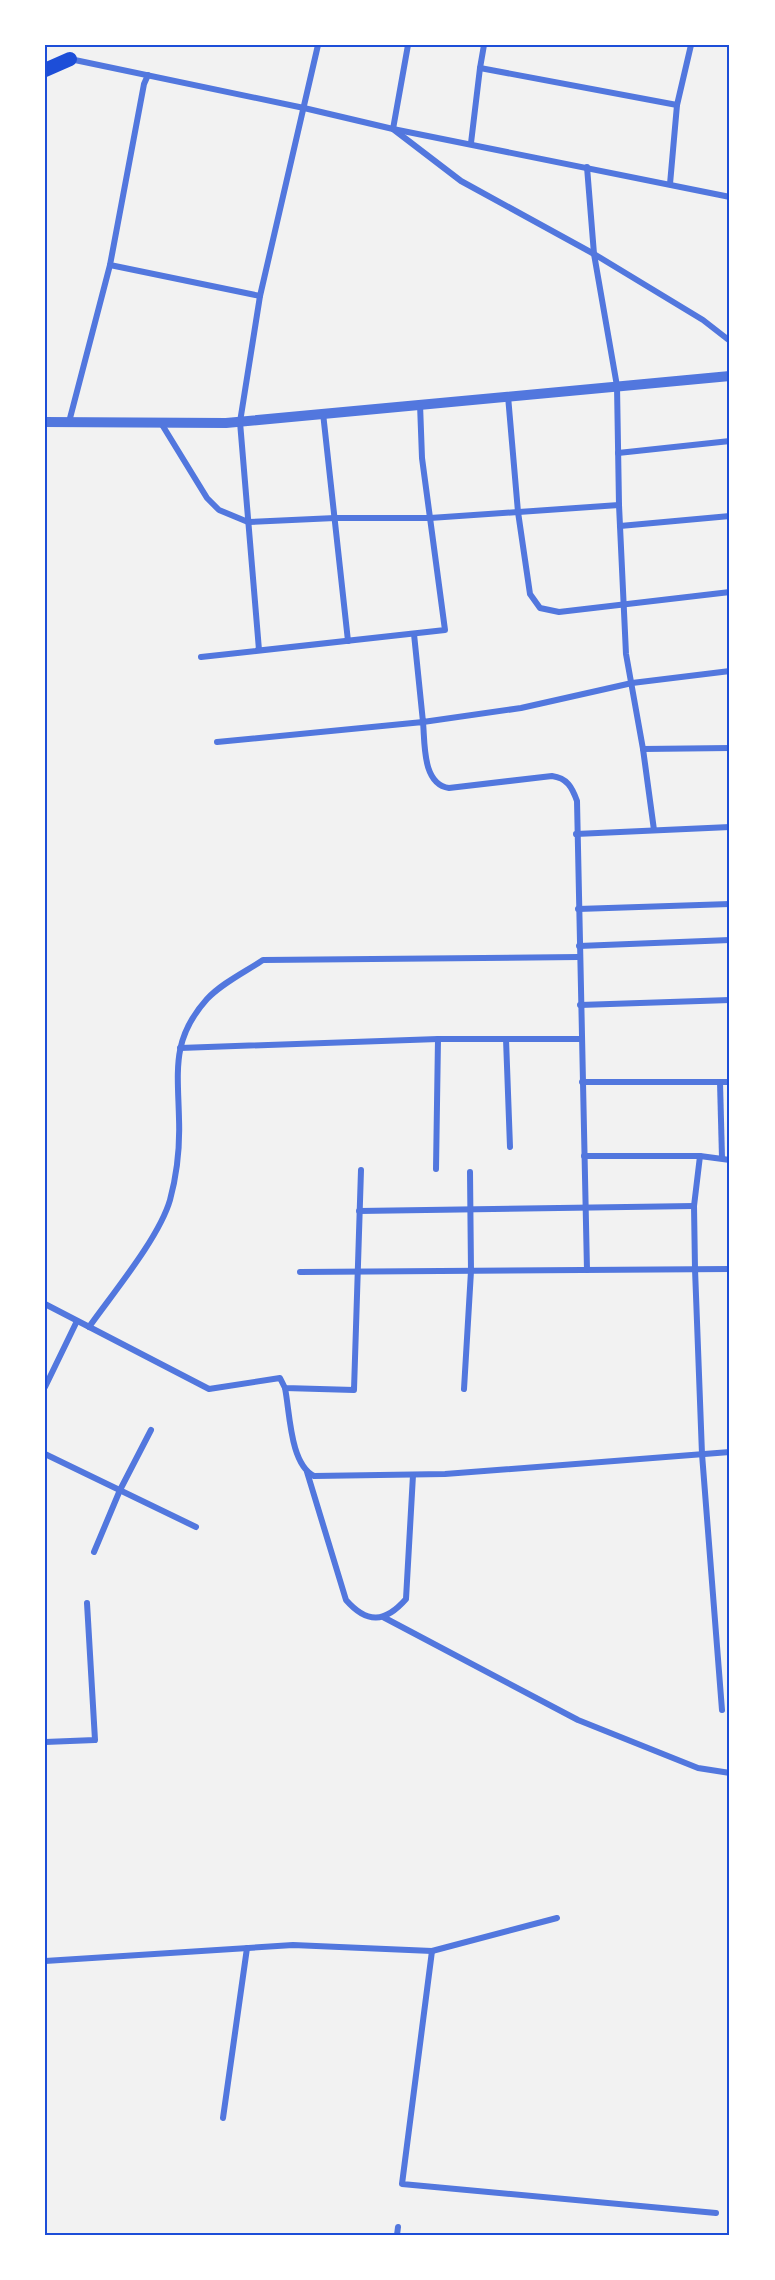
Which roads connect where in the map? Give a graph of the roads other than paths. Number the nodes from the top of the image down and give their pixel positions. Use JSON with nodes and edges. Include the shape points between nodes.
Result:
{"nodes":[{"id":1,"x":318,"y":45,"type":"edge"},
{"id":2,"x":408,"y":45,"type":"edge"},
{"id":3,"x":484,"y":45,"type":"edge"},
{"id":4,"x":691,"y":45,"type":"edge"},
{"id":5,"x":70,"y":59,"type":"joint"},
{"id":6,"x":480,"y":68,"type":"junction"},
{"id":7,"x":45,"y":70,"type":"edge"},
{"id":8,"x":148,"y":75,"type":"junction"},
{"id":9,"x":677,"y":105,"type":"junction"},
{"id":10,"x":304,"y":108,"type":"junction"},
{"id":11,"x":393,"y":129,"type":"junction"},
{"id":12,"x":471,"y":143,"type":"junction"},
{"id":13,"x":586,"y":167,"type":"junction"},
{"id":14,"x":670,"y":184,"type":"junction"},
{"id":15,"x":730,"y":197,"type":"edge"},
{"id":16,"x":594,"y":254,"type":"junction"},
{"id":17,"x":110,"y":265,"type":"junction"},
{"id":18,"x":260,"y":296,"type":"junction"},
{"id":19,"x":730,"y":341,"type":"edge"},
{"id":20,"x":730,"y":376,"type":"edge"},
{"id":21,"x":617,"y":386,"type":"junction"},
{"id":22,"x":508,"y":396,"type":"junction"},
{"id":23,"x":420,"y":403,"type":"junction"},
{"id":24,"x":323,"y":413,"type":"junction"},
{"id":25,"x":45,"y":422,"type":"edge"},
{"id":26,"x":240,"y":422,"type":"junction"},
{"id":27,"x":69,"y":423,"type":"junction"},
{"id":28,"x":161,"y":423,"type":"junction"},
{"id":29,"x":730,"y":441,"type":"edge"},
{"id":30,"x":618,"y":453,"type":"junction"},
{"id":31,"x":619,"y":505,"type":"junction"},
{"id":32,"x":518,"y":512,"type":"junction"},
{"id":33,"x":730,"y":516,"type":"edge"},
{"id":34,"x":335,"y":518,"type":"junction"},
{"id":35,"x":430,"y":519,"type":"junction"},
{"id":36,"x":248,"y":522,"type":"junction"},
{"id":37,"x":620,"y":526,"type":"junction"},
{"id":38,"x":730,"y":592,"type":"edge"},
{"id":39,"x":624,"y":603,"type":"junction"},
{"id":40,"x":414,"y":634,"type":"junction"},
{"id":41,"x":348,"y":640,"type":"junction"},
{"id":42,"x":259,"y":650,"type":"junction"},
{"id":43,"x":201,"y":657,"type":"dead end"},
{"id":44,"x":730,"y":671,"type":"edge"},
{"id":45,"x":632,"y":683,"type":"junction"},
{"id":46,"x":423,"y":722,"type":"junction"},
{"id":47,"x":217,"y":742,"type":"dead end"},
{"id":48,"x":730,"y":748,"type":"edge"},
{"id":49,"x":643,"y":749,"type":"junction"},
{"id":50,"x":730,"y":827,"type":"edge"},
{"id":51,"x":654,"y":830,"type":"junction"},
{"id":52,"x":576,"y":834,"type":"junction"},
{"id":53,"x":730,"y":904,"type":"edge"},
{"id":54,"x":578,"y":909,"type":"junction"},
{"id":55,"x":730,"y":940,"type":"edge"},
{"id":56,"x":579,"y":946,"type":"junction"},
{"id":57,"x":579,"y":957,"type":"junction"},
{"id":58,"x":730,"y":1000,"type":"edge"},
{"id":59,"x":580,"y":1005,"type":"junction"},
{"id":60,"x":506,"y":1039,"type":"junction"},
{"id":61,"x":581,"y":1039,"type":"junction"},
{"id":62,"x":438,"y":1040,"type":"junction"},
{"id":63,"x":180,"y":1048,"type":"junction"},
{"id":64,"x":582,"y":1082,"type":"junction"},
{"id":65,"x":720,"y":1082,"type":"junction"},
{"id":66,"x":730,"y":1082,"type":"edge"},
{"id":67,"x":510,"y":1147,"type":"dead end"},
{"id":68,"x":700,"y":1155,"type":"junction"},
{"id":69,"x":584,"y":1156,"type":"junction"},
{"id":70,"x":722,"y":1158,"type":"junction"},
{"id":71,"x":730,"y":1160,"type":"edge"},
{"id":72,"x":436,"y":1169,"type":"dead end"},
{"id":73,"x":361,"y":1170,"type":"dead end"},
{"id":74,"x":470,"y":1172,"type":"dead end"},
{"id":75,"x":694,"y":1206,"type":"junction"},
{"id":76,"x":585,"y":1208,"type":"junction"},
{"id":77,"x":469,"y":1209,"type":"junction"},
{"id":78,"x":359,"y":1211,"type":"junction"},
{"id":79,"x":695,"y":1269,"type":"junction"},
{"id":80,"x":730,"y":1269,"type":"edge"},
{"id":81,"x":588,"y":1270,"type":"junction"},
{"id":82,"x":359,"y":1271,"type":"junction"},
{"id":83,"x":471,"y":1271,"type":"junction"},
{"id":84,"x":300,"y":1272,"type":"dead end"},
{"id":85,"x":45,"y":1304,"type":"edge"},
{"id":86,"x":77,"y":1321,"type":"junction"},
{"id":87,"x":89,"y":1327,"type":"junction"},
{"id":88,"x":45,"y":1387,"type":"edge"},
{"id":89,"x":285,"y":1388,"type":"junction"},
{"id":90,"x":464,"y":1389,"type":"dead end"},
{"id":91,"x":151,"y":1430,"type":"dead end"},
{"id":92,"x":730,"y":1452,"type":"edge"},
{"id":93,"x":45,"y":1454,"type":"edge"},
{"id":94,"x":702,"y":1454,"type":"junction"},
{"id":95,"x":307,"y":1472,"type":"junction"},
{"id":96,"x":412,"y":1475,"type":"junction"},
{"id":97,"x":120,"y":1490,"type":"junction"},
{"id":98,"x":196,"y":1527,"type":"dead end"},
{"id":99,"x":94,"y":1552,"type":"dead end"},
{"id":100,"x":87,"y":1603,"type":"dead end"},
{"id":101,"x":383,"y":1617,"type":"junction"},
{"id":102,"x":723,"y":1710,"type":"dead end"},
{"id":103,"x":45,"y":1742,"type":"edge"},
{"id":104,"x":730,"y":1773,"type":"edge"},
{"id":105,"x":557,"y":1918,"type":"dead end"},
{"id":106,"x":247,"y":1948,"type":"junction"},
{"id":107,"x":432,"y":1951,"type":"junction"},
{"id":108,"x":45,"y":1961,"type":"edge"},
{"id":109,"x":223,"y":2118,"type":"dead end"},
{"id":110,"x":716,"y":2213,"type":"dead end"}],
"edges":[{"from":1,"to":10,"type":"street"},
{"from":2,"to":11,"type":"street"},
{"from":3,"to":6,"type":"street"},
{"from":4,"to":9,"type":"street"},
{"from":5,"to":7,"type":"highway"},
{"from":5,"to":8,"type":"street"},
{"from":6,"to":9,"type":"street"},
{"from":6,"to":12,"type":"street"},
{"from":8,"to":10,"type":"street"},
{"from":8,"to":17,"type":"street"},
{"from":9,"to":14,"type":"street"},
{"from":10,"to":11,"type":"street"},
{"from":10,"to":18,"type":"street"},
{"from":11,"to":12,"type":"street"},
{"from":11,"to":16,"type":"street","via":[[461,181]]},
{"from":12,"to":13,"type":"street"},
{"from":13,"to":14,"type":"street"},
{"from":13,"to":16,"type":"street"},
{"from":14,"to":15,"type":"street"},
{"from":16,"to":19,"type":"street","via":[[703,320]]},
{"from":16,"to":21,"type":"street"},
{"from":17,"to":18,"type":"street"},
{"from":17,"to":27,"type":"street"},
{"from":18,"to":26,"type":"street"},
{"from":20,"to":21,"type":"street"},
{"from":21,"to":22,"type":"street"},
{"from":21,"to":30,"type":"street"},
{"from":22,"to":23,"type":"street"},
{"from":22,"to":32,"type":"street"},
{"from":23,"to":24,"type":"street"},
{"from":23,"to":35,"type":"street"},
{"from":24,"to":26,"type":"street"},
{"from":24,"to":34,"type":"street"},
{"from":25,"to":27,"type":"street"},
{"from":26,"to":28,"type":"street"},
{"from":26,"to":36,"type":"street"},
{"from":27,"to":28,"type":"street"},
{"from":28,"to":36,"type":"street","via":[[207,498],[219,510]]},
{"from":29,"to":30,"type":"street"},
{"from":30,"to":31,"type":"street"},
{"from":31,"to":32,"type":"street"},
{"from":31,"to":37,"type":"street"},
{"from":32,"to":35,"type":"street"},
{"from":32,"to":39,"type":"street","via":[[530,594],[540,608],[559,612]]},
{"from":33,"to":37,"type":"street"},
{"from":34,"to":35,"type":"street"},
{"from":34,"to":36,"type":"street"},
{"from":34,"to":41,"type":"street"},
{"from":35,"to":40,"type":"street","via":[[445,630]]},
{"from":36,"to":42,"type":"street"},
{"from":37,"to":39,"type":"street"},
{"from":38,"to":39,"type":"street"},
{"from":39,"to":45,"type":"street","via":[[626,654]]},
{"from":40,"to":41,"type":"street"},
{"from":40,"to":46,"type":"street"},
{"from":41,"to":42,"type":"street"},
{"from":42,"to":43,"type":"street"},
{"from":44,"to":45,"type":"street"},
{"from":45,"to":46,"type":"street","via":[[521,708]]},
{"from":45,"to":49,"type":"street"},
{"from":46,"to":47,"type":"street"},
{"from":46,"to":52,"type":"street","via":[[428,768],[441,787],[561,777],[574,791],[577,801]]},
{"from":48,"to":49,"type":"street"},
{"from":49,"to":51,"type":"street"},
{"from":50,"to":51,"type":"street"},
{"from":51,"to":52,"type":"street"},
{"from":52,"to":54,"type":"street"},
{"from":53,"to":54,"type":"street"},
{"from":54,"to":56,"type":"street"},
{"from":55,"to":56,"type":"street"},
{"from":56,"to":57,"type":"street"},
{"from":57,"to":59,"type":"street"},
{"from":57,"to":63,"type":"street","via":[[263,960],[208,998],[191,1021]]},
{"from":58,"to":59,"type":"street"},
{"from":59,"to":61,"type":"street"},
{"from":60,"to":61,"type":"street"},
{"from":60,"to":62,"type":"street"},
{"from":60,"to":67,"type":"street"},
{"from":61,"to":64,"type":"street"},
{"from":62,"to":63,"type":"street"},
{"from":62,"to":72,"type":"street"},
{"from":63,"to":87,"type":"street","via":[[180,1120],[169,1203],[150,1242]]},
{"from":64,"to":65,"type":"street"},
{"from":64,"to":69,"type":"street"},
{"from":65,"to":66,"type":"street"},
{"from":65,"to":70,"type":"street"},
{"from":68,"to":69,"type":"street"},
{"from":68,"to":70,"type":"street"},
{"from":68,"to":75,"type":"street"},
{"from":69,"to":76,"type":"street"},
{"from":70,"to":71,"type":"street"},
{"from":73,"to":78,"type":"street"},
{"from":74,"to":77,"type":"street"},
{"from":75,"to":76,"type":"street"},
{"from":75,"to":79,"type":"street"},
{"from":76,"to":77,"type":"street"},
{"from":76,"to":81,"type":"street"},
{"from":77,"to":78,"type":"street"},
{"from":77,"to":83,"type":"street"},
{"from":78,"to":82,"type":"street"},
{"from":79,"to":80,"type":"street"},
{"from":79,"to":81,"type":"street"},
{"from":79,"to":94,"type":"street"},
{"from":81,"to":83,"type":"street"},
{"from":82,"to":83,"type":"street"},
{"from":82,"to":84,"type":"street"},
{"from":82,"to":89,"type":"street","via":[[354,1390]]},
{"from":83,"to":90,"type":"street"},
{"from":85,"to":86,"type":"street"},
{"from":86,"to":87,"type":"street"},
{"from":86,"to":88,"type":"street"},
{"from":87,"to":89,"type":"street","via":[[209,1389],[280,1378]]},
{"from":89,"to":95,"type":"street","via":[[297,1455]]},
{"from":91,"to":97,"type":"street"},
{"from":92,"to":94,"type":"street"},
{"from":93,"to":97,"type":"street"},
{"from":94,"to":96,"type":"street"},
{"from":94,"to":102,"type":"street"},
{"from":95,"to":96,"type":"street","via":[[325,1477]]},
{"from":95,"to":101,"type":"street","via":[[346,1600],[358,1613],[369,1618]]},
{"from":96,"to":101,"type":"street","via":[[406,1599]]},
{"from":97,"to":98,"type":"street"},
{"from":97,"to":99,"type":"street"},
{"from":100,"to":103,"type":"street","via":[[95,1740]]},
{"from":101,"to":104,"type":"street","via":[[578,1720],[698,1768]]},
{"from":105,"to":107,"type":"street"},
{"from":106,"to":107,"type":"street","via":[[292,1945]]},
{"from":106,"to":108,"type":"street"},
{"from":106,"to":109,"type":"street"},
{"from":107,"to":110,"type":"street","via":[[402,2184]]}]}
